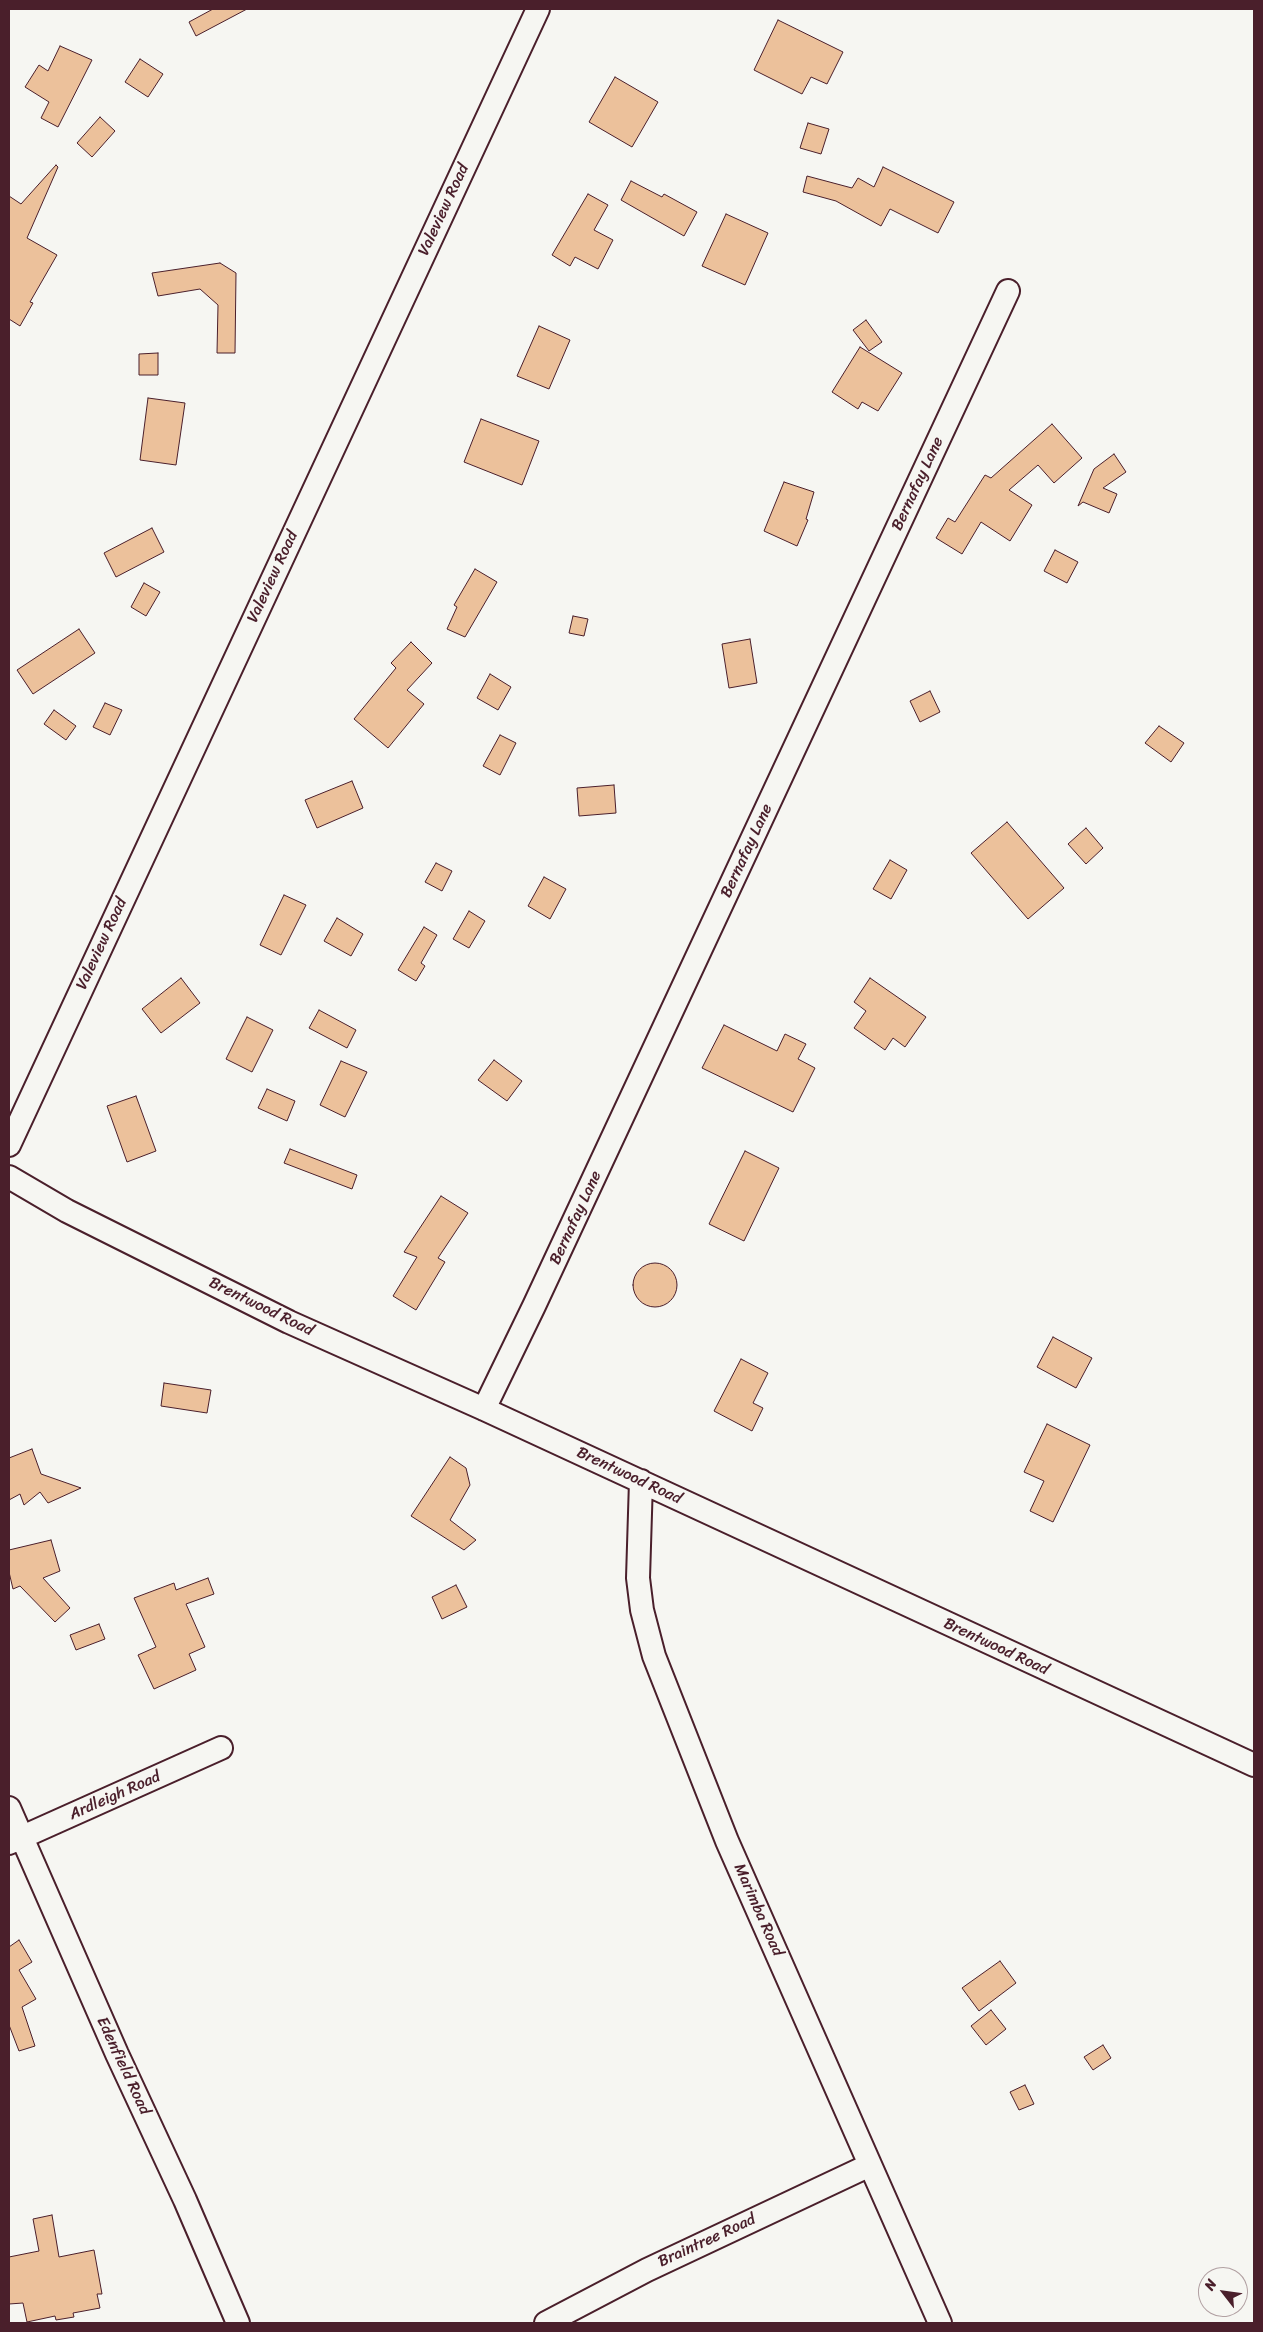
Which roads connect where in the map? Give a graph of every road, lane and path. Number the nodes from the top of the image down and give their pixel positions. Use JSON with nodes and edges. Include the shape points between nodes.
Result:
{"nodes":[{"id":1,"x":538,"y":9,"type":"edge"},
{"id":2,"x":1008,"y":291,"type":"dead end"},
{"id":3,"x":9,"y":1145,"type":"edge"},
{"id":4,"x":9,"y":1177,"type":"edge"},
{"id":5,"x":484,"y":1409,"type":"junction"},
{"id":6,"x":641,"y":1481,"type":"junction"},
{"id":7,"x":221,"y":1748,"type":"dead end"},
{"id":8,"x":1254,"y":1765,"type":"edge"},
{"id":9,"x":9,"y":1808,"type":"edge"},
{"id":10,"x":15,"y":1840,"type":"edge"},
{"id":11,"x":870,"y":2165,"type":"junction"},
{"id":12,"x":238,"y":2323,"type":"edge"},
{"id":13,"x":546,"y":2323,"type":"edge"},
{"id":14,"x":940,"y":2323,"type":"edge"}],
"edges":[{"from":1,"to":3,"type":"street","name":"Valeview Road"},
{"from":2,"to":5,"type":"street","name":"Bernafay Lane"},
{"from":4,"to":5,"type":"street","name":"Brentwood Road","via":[[67,1212],[280,1318]]},
{"from":5,"to":6,"type":"street","name":"Brentwood Road"},
{"from":6,"to":8,"type":"street","name":"Brentwood Road"},
{"from":6,"to":11,"type":"street","name":"Marimba Road","via":[[638,1578],[642,1610],[654,1656],[727,1841]]},
{"from":7,"to":10,"type":"street","name":"Ardleigh Road"},
{"from":9,"to":10,"type":"street","name":"Edenfield Road"},
{"from":10,"to":12,"type":"street","name":"Edenfield Road","via":[[185,2200]]},
{"from":11,"to":13,"type":"street","name":"Braintree Road","via":[[647,2270]]},
{"from":11,"to":14,"type":"street","name":"Marimba Road"}]}
